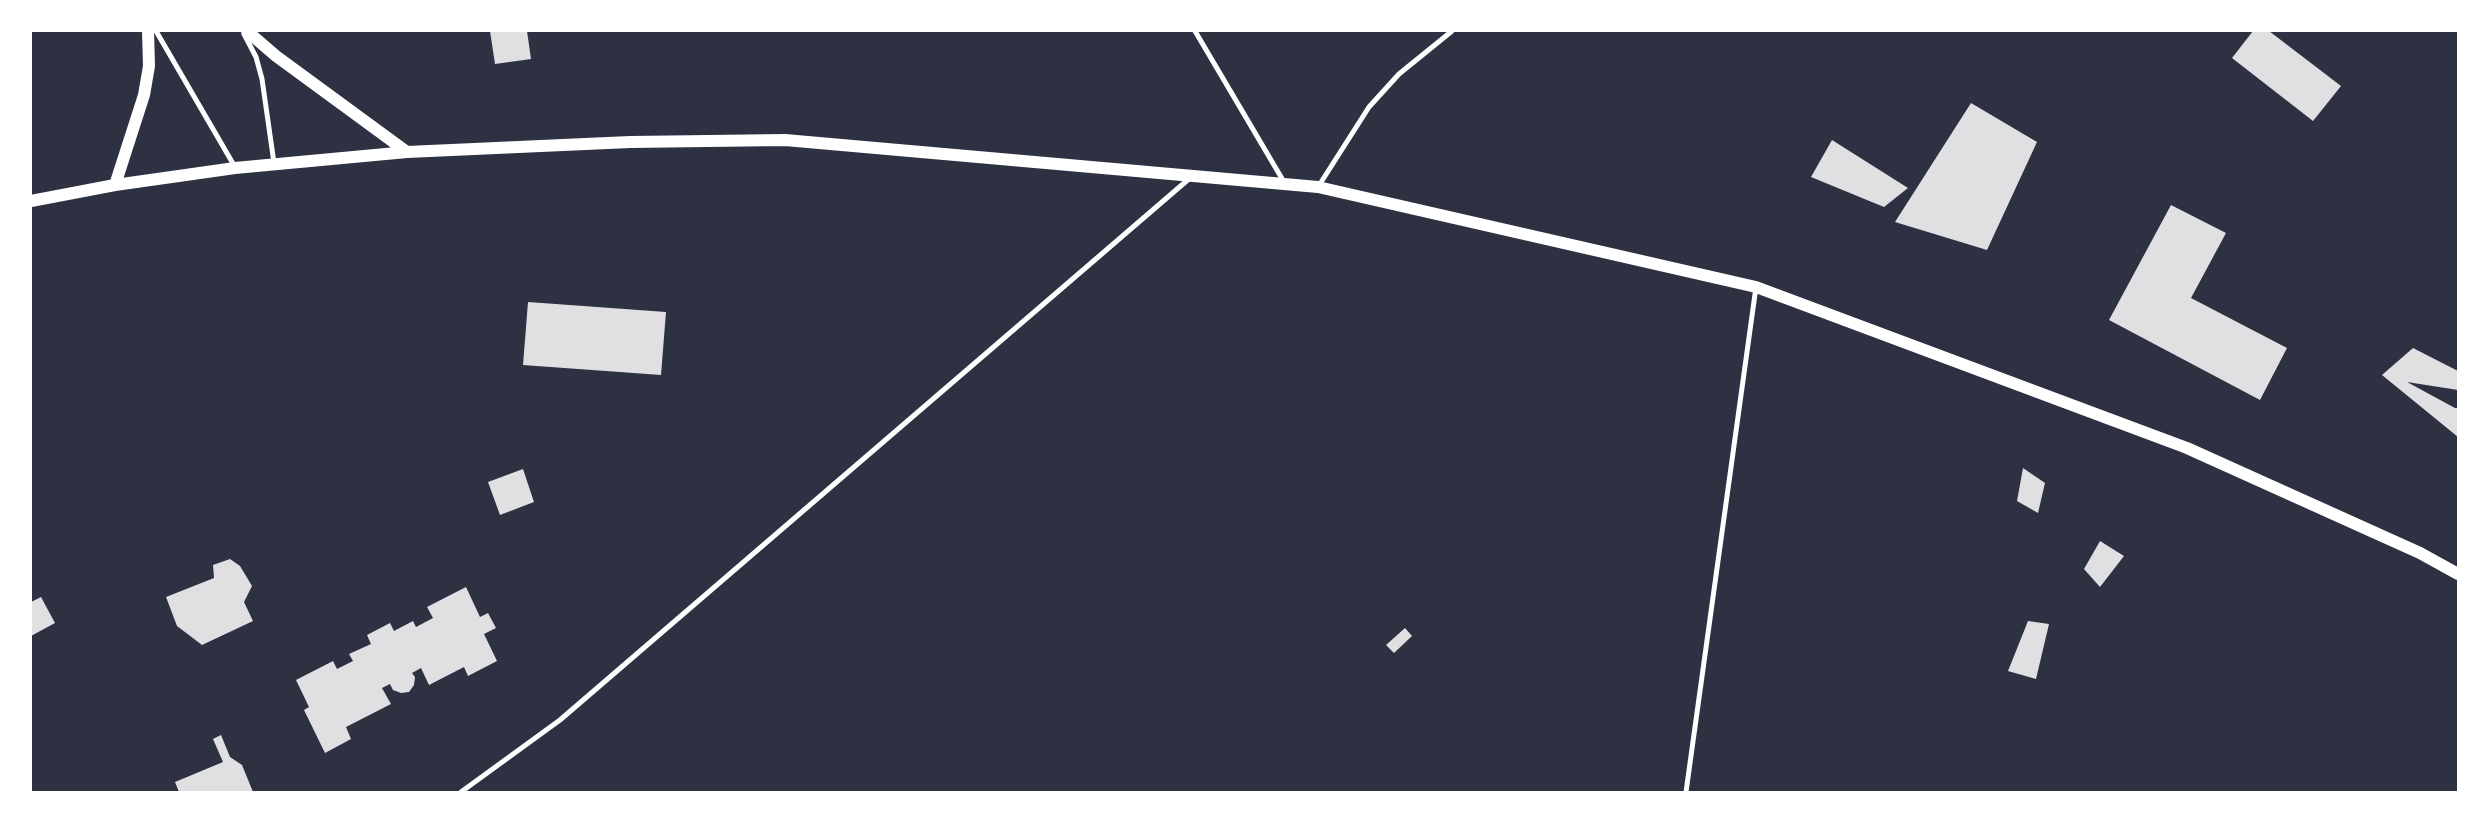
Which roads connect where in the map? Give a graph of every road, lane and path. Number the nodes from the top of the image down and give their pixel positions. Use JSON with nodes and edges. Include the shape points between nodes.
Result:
{"nodes":[{"id":1,"x":148,"y":31,"type":"edge"},
{"id":2,"x":156,"y":31,"type":"edge"},
{"id":3,"x":243,"y":31,"type":"edge"},
{"id":4,"x":247,"y":31,"type":"edge"},
{"id":5,"x":1195,"y":31,"type":"edge"},
{"id":6,"x":1452,"y":31,"type":"edge"},
{"id":7,"x":407,"y":152,"type":"junction"},
{"id":8,"x":274,"y":164,"type":"junction"},
{"id":9,"x":235,"y":168,"type":"junction"},
{"id":10,"x":1193,"y":176,"type":"junction"},
{"id":11,"x":1285,"y":184,"type":"junction"},
{"id":12,"x":115,"y":185,"type":"junction"},
{"id":13,"x":1318,"y":187,"type":"junction"},
{"id":14,"x":31,"y":201,"type":"edge"},
{"id":15,"x":1756,"y":287,"type":"junction"},
{"id":16,"x":2458,"y":574,"type":"edge"},
{"id":17,"x":461,"y":792,"type":"edge"},
{"id":18,"x":1686,"y":792,"type":"edge"}],
"edges":[{"from":1,"to":12,"type":"main road","via":[[149,66],[144,95]]},
{"from":2,"to":9,"type":"street"},
{"from":3,"to":8,"type":"street","via":[[256,57],[262,79]]},
{"from":4,"to":7,"type":"main road"},
{"from":5,"to":11,"type":"street"},
{"from":6,"to":13,"type":"street","via":[[1400,74],[1370,107]]},
{"from":7,"to":8,"type":"main road"},
{"from":7,"to":10,"type":"main road","via":[[630,142],[786,140]]},
{"from":8,"to":9,"type":"main road"},
{"from":9,"to":12,"type":"main road"},
{"from":10,"to":11,"type":"main road"},
{"from":10,"to":17,"type":"street","via":[[560,720]]},
{"from":11,"to":13,"type":"main road"},
{"from":12,"to":14,"type":"main road"},
{"from":13,"to":15,"type":"main road"},
{"from":15,"to":16,"type":"main road","via":[[2188,448],[2420,553]]},
{"from":15,"to":18,"type":"street"}]}
